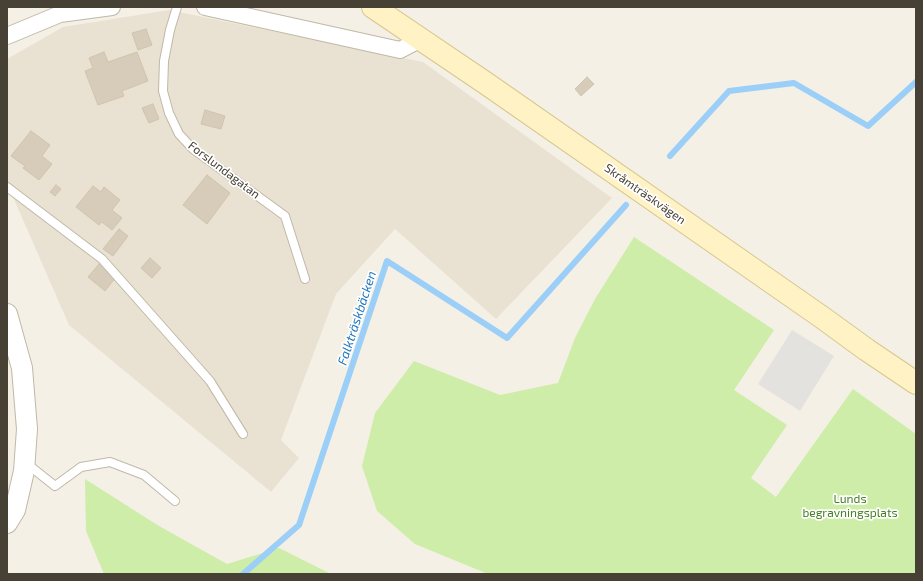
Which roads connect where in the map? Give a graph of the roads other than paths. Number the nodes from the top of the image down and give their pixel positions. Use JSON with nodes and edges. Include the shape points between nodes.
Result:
{"nodes":[{"id":1,"x":112,"y":7,"type":"edge"},
{"id":2,"x":177,"y":7,"type":"edge"},
{"id":3,"x":204,"y":7,"type":"edge"},
{"id":4,"x":373,"y":7,"type":"edge"},
{"id":5,"x":7,"y":36,"type":"edge"},
{"id":6,"x":421,"y":39,"type":"junction"},
{"id":7,"x":7,"y":187,"type":"edge"},
{"id":8,"x":304,"y":279,"type":"dead end"},
{"id":9,"x":7,"y":314,"type":"edge"},
{"id":10,"x":916,"y":383,"type":"edge"},
{"id":11,"x":243,"y":434,"type":"dead end"},
{"id":12,"x":25,"y":463,"type":"junction"},
{"id":13,"x":175,"y":501,"type":"dead end"},
{"id":14,"x":7,"y":523,"type":"edge"}],
"edges":[{"from":1,"to":5,"type":"street","via":[[60,14]]},
{"from":2,"to":8,"type":"lane","name":"Forslundagatan","via":[[164,61],[164,90],[169,114],[179,134],[193,149],[285,216]]},
{"from":3,"to":6,"type":"street","via":[[400,50]]},
{"from":4,"to":6,"type":"main road","name":"Skråmträskvägen"},
{"from":6,"to":10,"type":"main road","name":"Skråmträskvägen"},
{"from":7,"to":11,"type":"lane","via":[[102,259],[210,381]]},
{"from":9,"to":12,"type":"street","via":[[22,368],[27,429]]},
{"from":12,"to":13,"type":"lane","via":[[55,486],[81,466],[110,462],[144,475]]},
{"from":12,"to":14,"type":"street","via":[[15,510]]}]}
